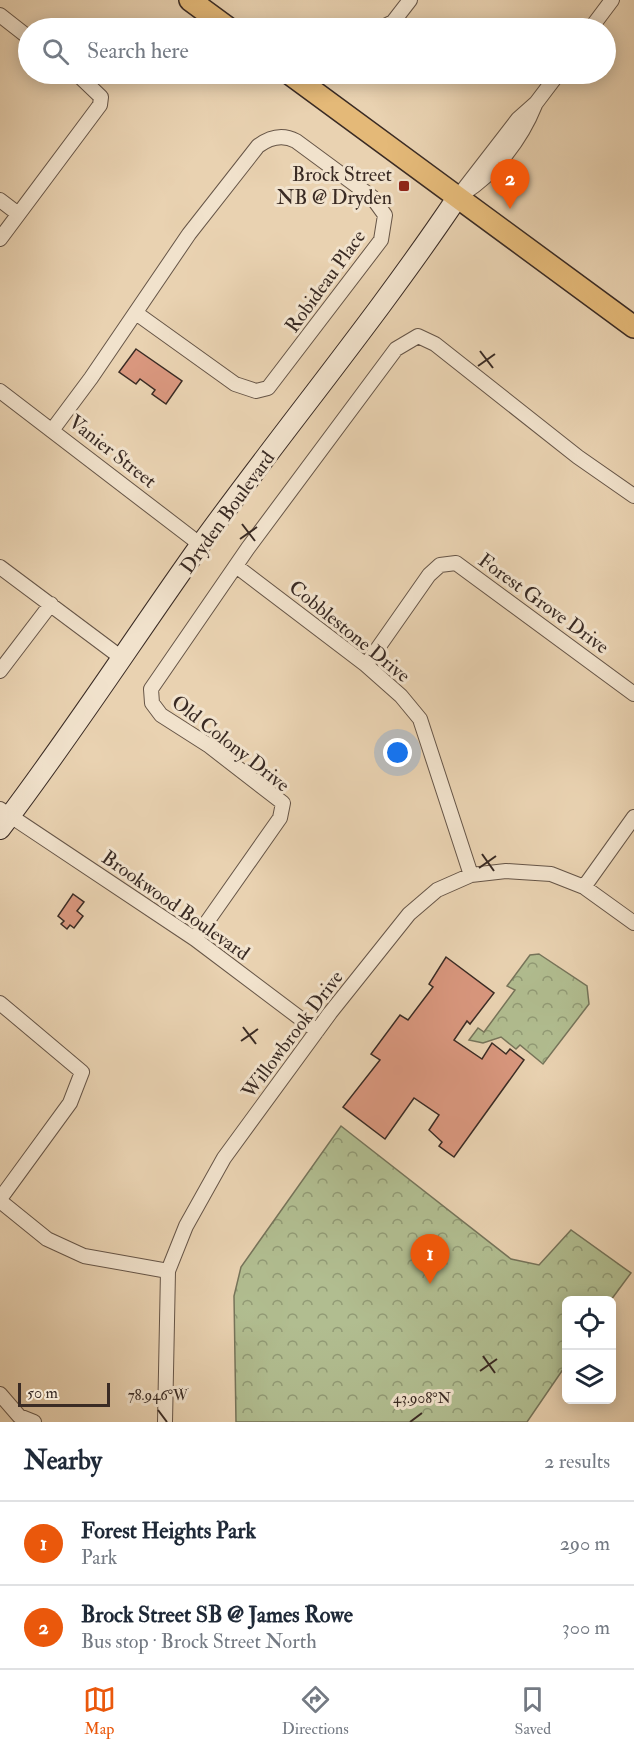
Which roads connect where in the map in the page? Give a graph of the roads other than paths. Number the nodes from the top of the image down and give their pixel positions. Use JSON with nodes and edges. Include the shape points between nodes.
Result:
{"nodes":[{"id":1,"x":190,"y":0,"type":"edge"},
{"id":2,"x":410,"y":0,"type":"edge"},
{"id":3,"x":612,"y":0,"type":"edge"},
{"id":4,"x":0,"y":15,"type":"edge"},
{"id":5,"x":214,"y":18,"type":"edge"},
{"id":6,"x":396,"y":18,"type":"edge"},
{"id":7,"x":598,"y":18,"type":"edge"},
{"id":8,"x":18,"y":29,"type":"edge"},
{"id":9,"x":89,"y":84,"type":"edge"},
{"id":10,"x":303,"y":84,"type":"edge"},
{"id":11,"x":550,"y":84,"type":"edge"},
{"id":12,"x":457,"y":198,"type":"junction"},
{"id":13,"x":0,"y":200,"type":"edge"},
{"id":14,"x":18,"y":213,"type":"junction"},
{"id":15,"x":0,"y":239,"type":"edge"},
{"id":16,"x":136,"y":313,"type":"junction"},
{"id":17,"x":634,"y":327,"type":"edge"},
{"id":18,"x":0,"y":391,"type":"edge"},
{"id":19,"x":53,"y":429,"type":"junction"},
{"id":20,"x":634,"y":496,"type":"edge"},
{"id":21,"x":201,"y":545,"type":"junction"},
{"id":22,"x":236,"y":566,"type":"junction"},
{"id":23,"x":0,"y":567,"type":"edge"},
{"id":24,"x":51,"y":604,"type":"junction"},
{"id":25,"x":123,"y":659,"type":"junction"},
{"id":26,"x":366,"y":665,"type":"junction"},
{"id":27,"x":0,"y":671,"type":"edge"},
{"id":28,"x":634,"y":694,"type":"edge"},
{"id":29,"x":634,"y":817,"type":"edge"},
{"id":30,"x":3,"y":818,"type":"edge"},
{"id":31,"x":471,"y":875,"type":"junction"},
{"id":32,"x":584,"y":887,"type":"junction"},
{"id":33,"x":634,"y":923,"type":"edge"},
{"id":34,"x":195,"y":939,"type":"junction"},
{"id":35,"x":0,"y":1003,"type":"edge"},
{"id":36,"x":317,"y":1031,"type":"junction"},
{"id":37,"x":0,"y":1200,"type":"edge"},
{"id":38,"x":168,"y":1271,"type":"junction"},
{"id":39,"x":0,"y":1394,"type":"edge"},
{"id":40,"x":16,"y":1419,"type":"edge"},
{"id":41,"x":34,"y":1422,"type":"edge"},
{"id":42,"x":165,"y":1422,"type":"edge"}],
"edges":[{"from":1,"to":5,"type":"main road"},
{"from":2,"to":6,"type":"street"},
{"from":3,"to":7,"type":"street"},
{"from":4,"to":8,"type":"street"},
{"from":9,"to":14,"type":"street","via":[[101,97],[100,105]]},
{"from":10,"to":12,"type":"main road"},
{"from":11,"to":12,"type":"street"},
{"from":12,"to":17,"type":"main road"},
{"from":12,"to":21,"type":"street","name":"Dryden Boulevard"},
{"from":13,"to":14,"type":"street"},
{"from":14,"to":15,"type":"street"},
{"from":16,"to":16,"type":"street","name":"Robideau Place","via":[[235,384],[256,391],[268,388],[381,240],[385,215],[372,197],[296,141],[288,137],[267,140],[258,146],[189,234]]},
{"from":16,"to":19,"type":"street","name":"Robideau Place"},
{"from":18,"to":19,"type":"street","name":"Vanier Street"},
{"from":19,"to":21,"type":"street","name":"Vanier Street"},
{"from":20,"to":22,"type":"street","name":"Old Colony Drive","via":[[435,344],[418,336],[396,349]]},
{"from":21,"to":25,"type":"street","name":"Dryden Boulevard"},
{"from":22,"to":26,"type":"street","name":"Cobblestone Drive"},
{"from":22,"to":34,"type":"street","name":"Old Colony Drive","via":[[151,688],[152,703],[161,715],[283,802],[280,818]]},
{"from":23,"to":24,"type":"street"},
{"from":24,"to":25,"type":"street"},
{"from":24,"to":27,"type":"street"},
{"from":25,"to":30,"type":"street","name":"Dryden Boulevard"},
{"from":26,"to":28,"type":"street","name":"Forest Grove Drive","via":[[429,575],[440,565],[456,563]]},
{"from":26,"to":31,"type":"street","name":"Cobblestone Drive","via":[[402,696],[420,720]]},
{"from":29,"to":32,"type":"street"},
{"from":30,"to":34,"type":"street","name":"Brookwood Boulevard"},
{"from":31,"to":32,"type":"street","name":"Willowbrook Drive","via":[[506,871],[550,874]]},
{"from":31,"to":36,"type":"street","name":"Willowbrook Drive","via":[[437,890],[409,914]]},
{"from":32,"to":33,"type":"street","name":"Willowbrook Drive"},
{"from":34,"to":36,"type":"street","name":"Brookwood Boulevard"},
{"from":35,"to":37,"type":"street","via":[[82,1072],[70,1103]]},
{"from":36,"to":38,"type":"street","name":"Willowbrook Drive","via":[[224,1158],[186,1226]]},
{"from":37,"to":38,"type":"street","via":[[47,1239],[84,1256]]},
{"from":38,"to":42,"type":"street","name":"Willowbrook Drive"},
{"from":39,"to":40,"type":"street"},
{"from":40,"to":41,"type":"street"}]}
